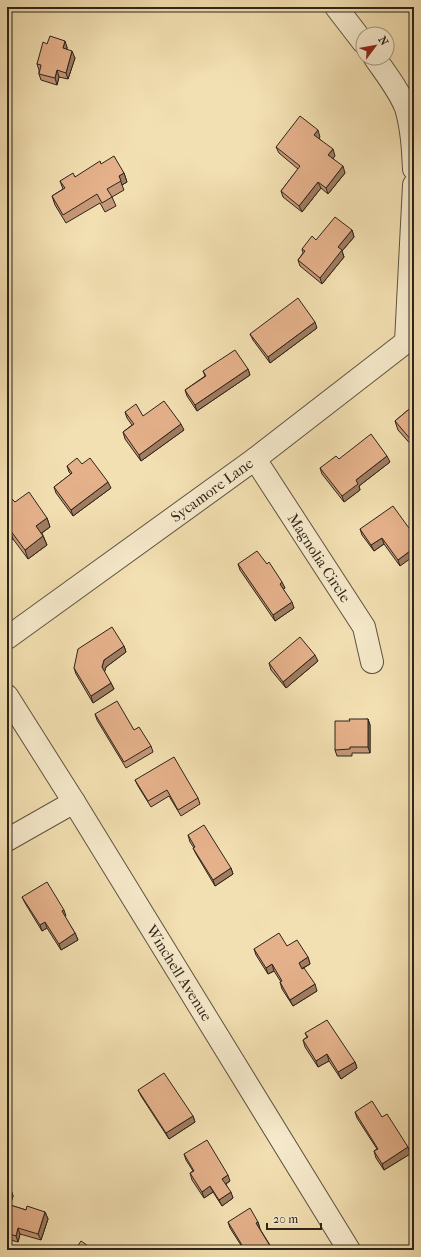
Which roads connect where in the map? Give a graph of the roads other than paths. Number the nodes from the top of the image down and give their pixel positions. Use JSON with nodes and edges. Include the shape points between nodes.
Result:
{"nodes":[{"id":1,"x":336,"y":7,"type":"edge"},
{"id":2,"x":355,"y":32,"type":"edge"},
{"id":3,"x":381,"y":66,"type":"edge"},
{"id":4,"x":414,"y":169,"type":"edge"},
{"id":5,"x":414,"y":185,"type":"edge"},
{"id":6,"x":410,"y":342,"type":"edge"},
{"id":7,"x":255,"y":459,"type":"junction"},
{"id":8,"x":7,"y":638,"type":"edge"},
{"id":9,"x":372,"y":662,"type":"dead end"},
{"id":10,"x":7,"y":696,"type":"edge"},
{"id":11,"x":74,"y":802,"type":"junction"},
{"id":12,"x":7,"y":840,"type":"edge"},
{"id":13,"x":349,"y":1250,"type":"edge"}],
"edges":[{"from":1,"to":2,"type":"street"},
{"from":3,"to":4,"type":"street","via":[[394,84],[406,108],[413,140]]},
{"from":5,"to":6,"type":"street"},
{"from":6,"to":7,"type":"street","name":"Sycamore Lane"},
{"from":7,"to":8,"type":"street","name":"Sycamore Lane"},
{"from":7,"to":9,"type":"street","name":"Magnolia Circle","via":[[364,627]]},
{"from":10,"to":11,"type":"street","name":"Winchell Avenue"},
{"from":11,"to":12,"type":"street"},
{"from":11,"to":13,"type":"street","name":"Winchell Avenue"}]}
